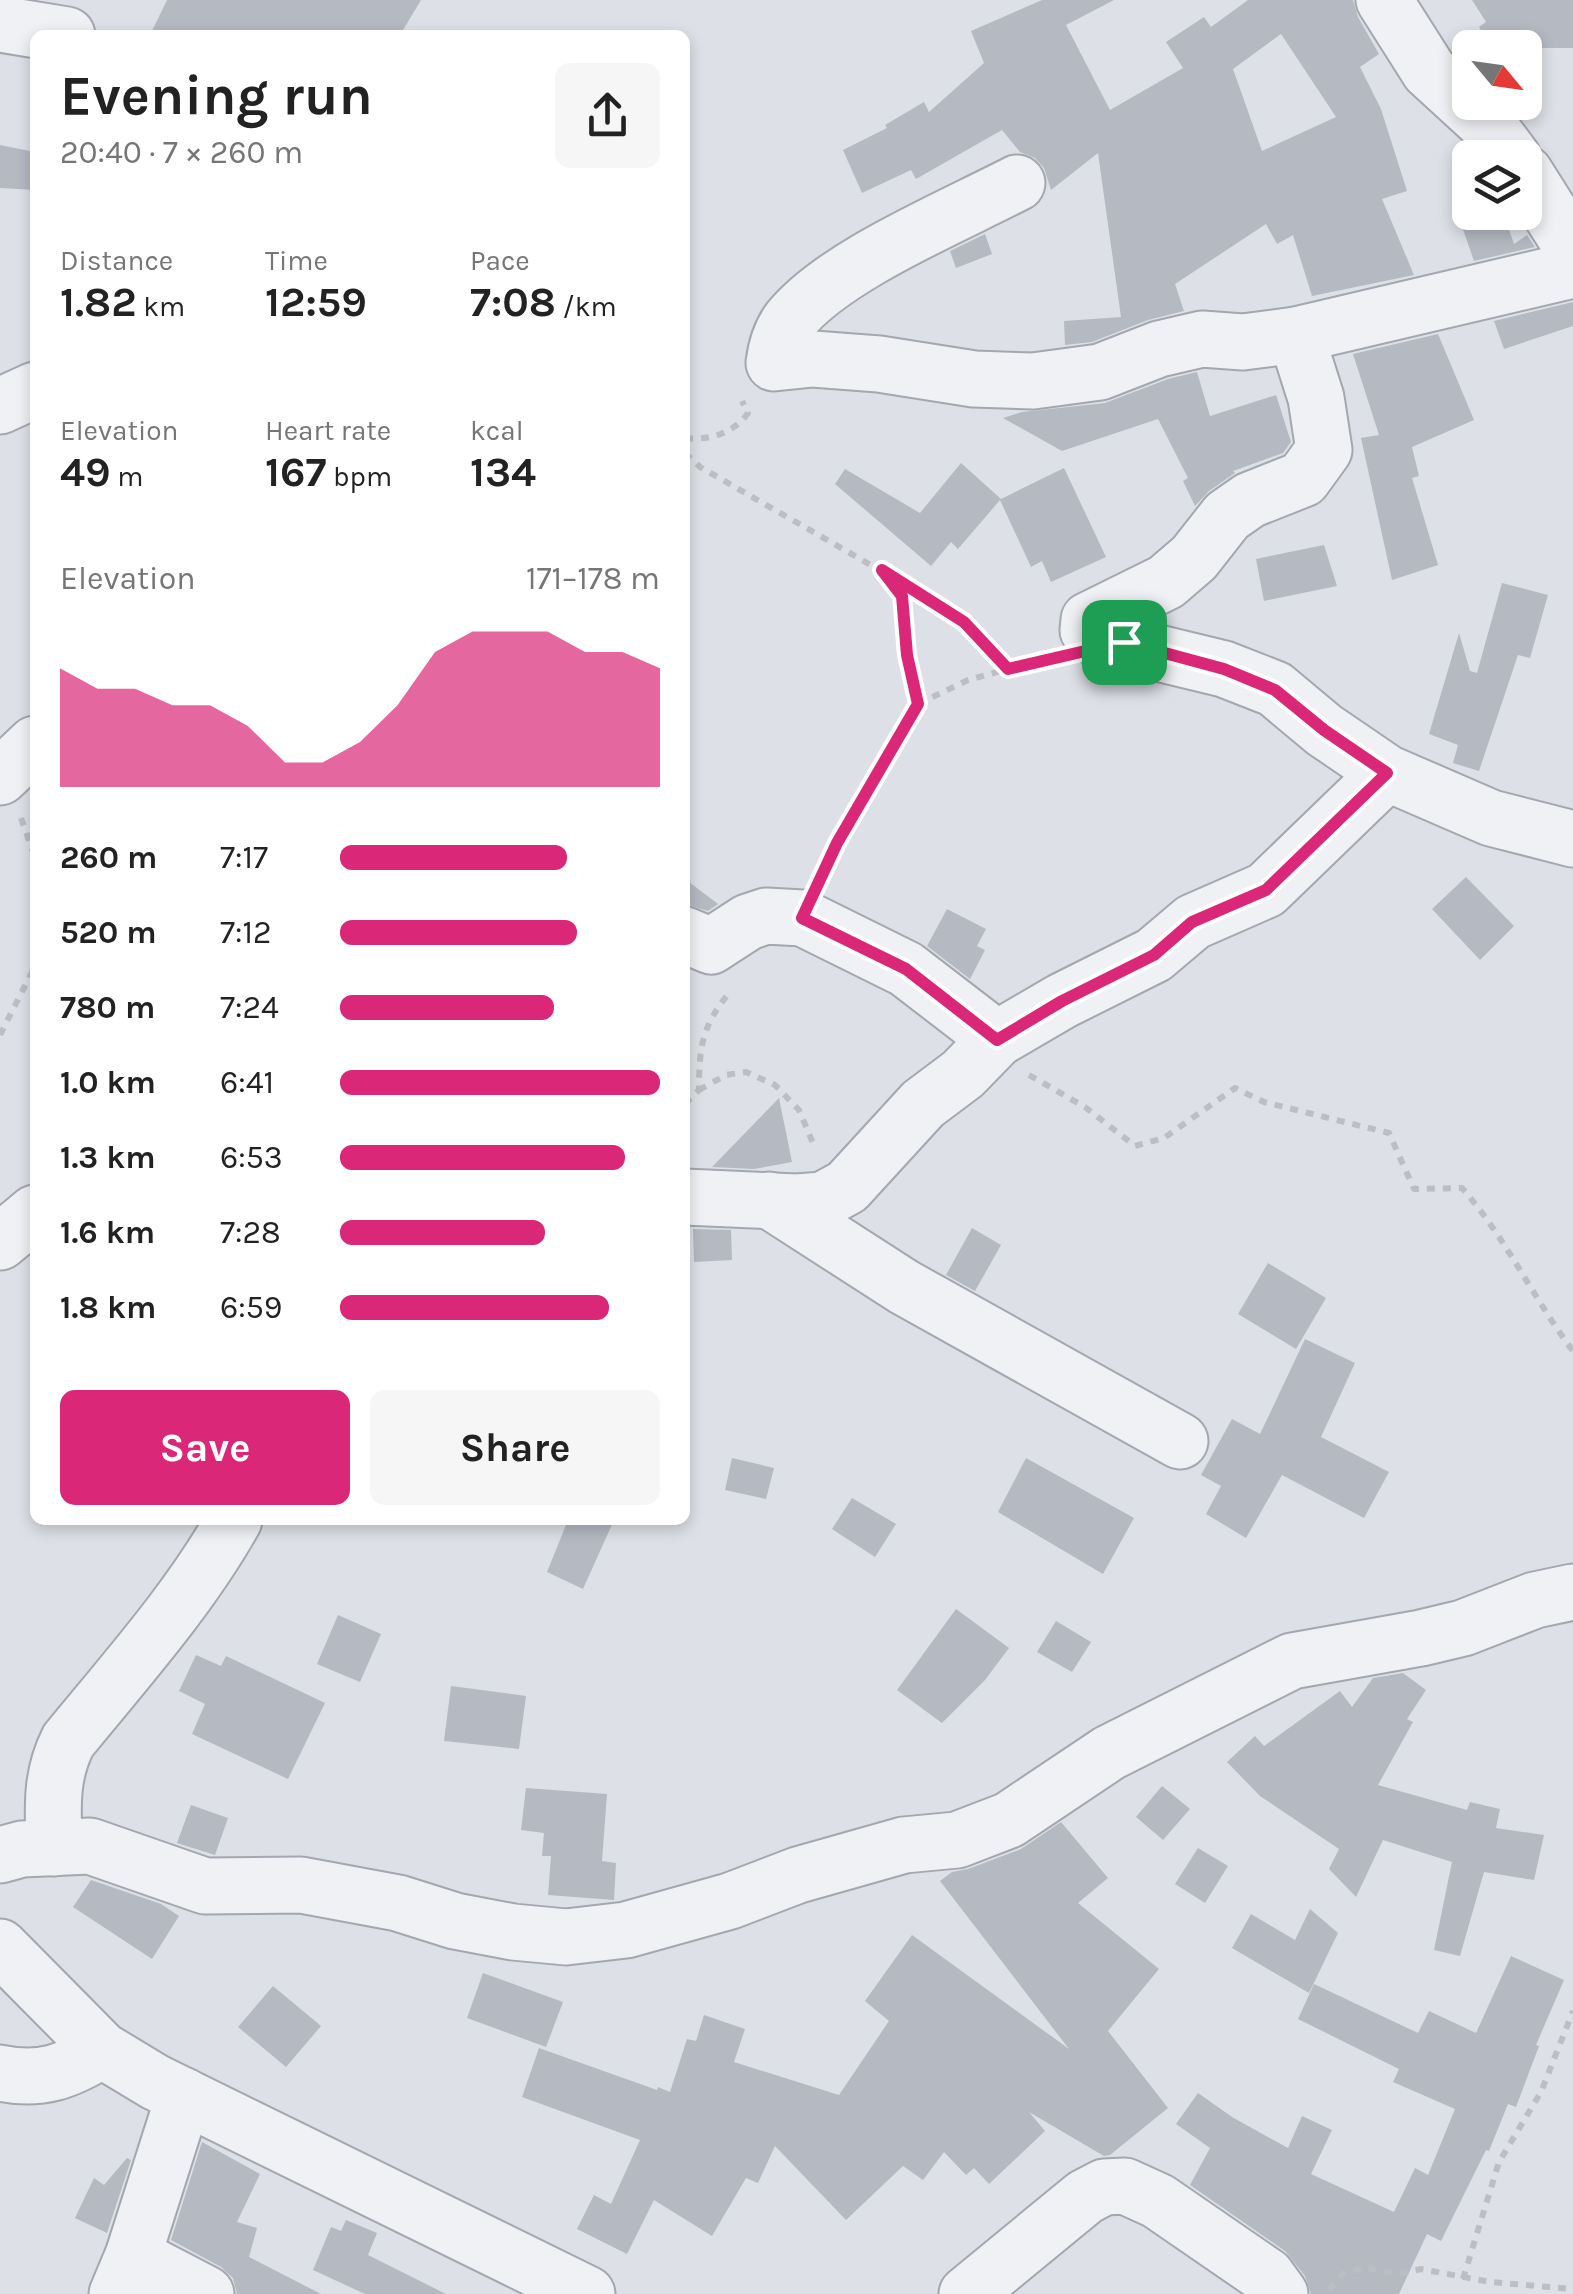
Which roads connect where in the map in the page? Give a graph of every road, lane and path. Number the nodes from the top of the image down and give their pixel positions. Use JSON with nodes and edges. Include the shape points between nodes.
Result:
{"nodes":[{"id":1,"x":1384,"y":0,"type":"edge"},
{"id":2,"x":0,"y":24,"type":"edge"},
{"id":3,"x":37,"y":30,"type":"edge"},
{"id":4,"x":1500,"y":140,"type":"edge"},
{"id":5,"x":1017,"y":183,"type":"dead end"},
{"id":6,"x":1542,"y":201,"type":"edge"},
{"id":7,"x":1573,"y":249,"type":"edge"},
{"id":8,"x":1573,"y":270,"type":"edge"},
{"id":9,"x":1296,"y":335,"type":"junction"},
{"id":10,"x":774,"y":363,"type":"junction"},
{"id":11,"x":30,"y":392,"type":"edge"},
{"id":12,"x":0,"y":406,"type":"edge"},
{"id":13,"x":690,"y":439,"type":"edge"},
{"id":14,"x":690,"y":458,"type":"edge"},
{"id":15,"x":882,"y":570,"type":"junction"},
{"id":16,"x":1054,"y":660,"type":"dead end"},
{"id":17,"x":1008,"y":669,"type":"junction"},
{"id":18,"x":918,"y":704,"type":"junction"},
{"id":19,"x":30,"y":749,"type":"edge"},
{"id":20,"x":1387,"y":773,"type":"junction"},
{"id":21,"x":0,"y":777,"type":"edge"},
{"id":22,"x":1573,"y":839,"type":"edge"},
{"id":23,"x":802,"y":918,"type":"junction"},
{"id":24,"x":690,"y":937,"type":"edge"},
{"id":25,"x":30,"y":976,"type":"edge"},
{"id":26,"x":731,"y":989,"type":"dead end"},
{"id":27,"x":0,"y":1035,"type":"edge"},
{"id":28,"x":997,"y":1040,"type":"junction"},
{"id":29,"x":699,"y":1090,"type":"junction"},
{"id":30,"x":690,"y":1099,"type":"edge"},
{"id":31,"x":859,"y":1177,"type":"junction"},
{"id":32,"x":690,"y":1197,"type":"edge"},
{"id":33,"x":769,"y":1200,"type":"junction"},
{"id":34,"x":30,"y":1217,"type":"edge"},
{"id":35,"x":0,"y":1242,"type":"edge"},
{"id":36,"x":1573,"y":1351,"type":"edge"},
{"id":37,"x":1180,"y":1441,"type":"dead end"},
{"id":38,"x":231,"y":1525,"type":"edge"},
{"id":39,"x":1573,"y":1592,"type":"edge"},
{"id":40,"x":54,"y":1848,"type":"junction"},
{"id":41,"x":0,"y":1855,"type":"edge"},
{"id":42,"x":0,"y":1947,"type":"edge"},
{"id":43,"x":1573,"y":2011,"type":"edge"},
{"id":44,"x":102,"y":2050,"type":"junction"},
{"id":45,"x":0,"y":2073,"type":"edge"},
{"id":46,"x":184,"y":2096,"type":"junction"},
{"id":47,"x":125,"y":2275,"type":"edge"},
{"id":48,"x":1463,"y":2279,"type":"junction"},
{"id":49,"x":1573,"y":2289,"type":"edge"},
{"id":50,"x":206,"y":2294,"type":"edge"},
{"id":51,"x":587,"y":2294,"type":"edge"},
{"id":52,"x":968,"y":2294,"type":"edge"},
{"id":53,"x":1280,"y":2294,"type":"edge"},
{"id":54,"x":1324,"y":2294,"type":"edge"}],
"edges":[{"from":1,"to":4,"type":"street","via":[[1429,71]]},
{"from":2,"to":3,"type":"street"},
{"from":5,"to":10,"type":"street","via":[[847,272],[806,302],[777,342]]},
{"from":6,"to":7,"type":"street"},
{"from":8,"to":9,"type":"street"},
{"from":9,"to":10,"type":"street","via":[[1202,339],[1100,372],[1033,381],[812,359]]},
{"from":9,"to":20,"type":"street","via":[[1324,450],[1303,479],[1227,516],[1166,582],[1089,620],[1088,630],[1096,638],[1224,669],[1275,690]]},
{"from":10,"to":13,"type":"path","via":[[738,390],[748,413],[738,426]]},
{"from":11,"to":12,"type":"street"},
{"from":14,"to":15,"type":"path"},
{"from":15,"to":17,"type":"path","via":[[964,622]]},
{"from":15,"to":18,"type":"path","via":[[902,596]]},
{"from":16,"to":17,"type":"path"},
{"from":17,"to":18,"type":"path"},
{"from":18,"to":23,"type":"path"},
{"from":19,"to":21,"type":"street"},
{"from":20,"to":22,"type":"street","via":[[1490,818]]},
{"from":20,"to":28,"type":"street","via":[[1266,890],[1192,922],[1154,955]]},
{"from":23,"to":24,"type":"street","via":[[766,916],[711,946]]},
{"from":23,"to":28,"type":"street","via":[[906,969]]},
{"from":25,"to":27,"type":"path"},
{"from":26,"to":29,"type":"path","via":[[703,1031]]},
{"from":28,"to":31,"type":"street","via":[[924,1104]]},
{"from":28,"to":36,"type":"path","via":[[1026,1073],[1135,1146],[1164,1138],[1235,1088],[1264,1102],[1390,1133],[1414,1190],[1462,1188],[1486,1214]]},
{"from":29,"to":30,"type":"path"},
{"from":29,"to":31,"type":"path","via":[[746,1072],[775,1085],[799,1110],[816,1151]]},
{"from":31,"to":33,"type":"street","via":[[824,1200]]},
{"from":32,"to":33,"type":"street"},
{"from":33,"to":37,"type":"street","via":[[904,1287]]},
{"from":34,"to":35,"type":"street"},
{"from":38,"to":40,"type":"street","via":[[184,1598],[68,1741],[53,1783]]},
{"from":39,"to":40,"type":"street","via":[[1463,1628],[1292,1662],[1108,1752],[1008,1820],[958,1840],[904,1845],[626,1930],[566,1937],[514,1932],[301,1884],[205,1886],[90,1846]]},
{"from":40,"to":41,"type":"street"},
{"from":42,"to":44,"type":"street"},
{"from":43,"to":48,"type":"path","via":[[1542,2092],[1499,2162]]},
{"from":44,"to":45,"type":"street","via":[[71,2069],[24,2078]]},
{"from":44,"to":46,"type":"street"},
{"from":46,"to":47,"type":"street"},
{"from":46,"to":51,"type":"street"},
{"from":47,"to":50,"type":"street"},
{"from":48,"to":49,"type":"path"},
{"from":48,"to":54,"type":"path","via":[[1421,2269],[1399,2274],[1367,2268],[1345,2272]]},
{"from":52,"to":53,"type":"street","via":[[1085,2197],[1125,2186],[1158,2200],[1267,2276]]}]}
